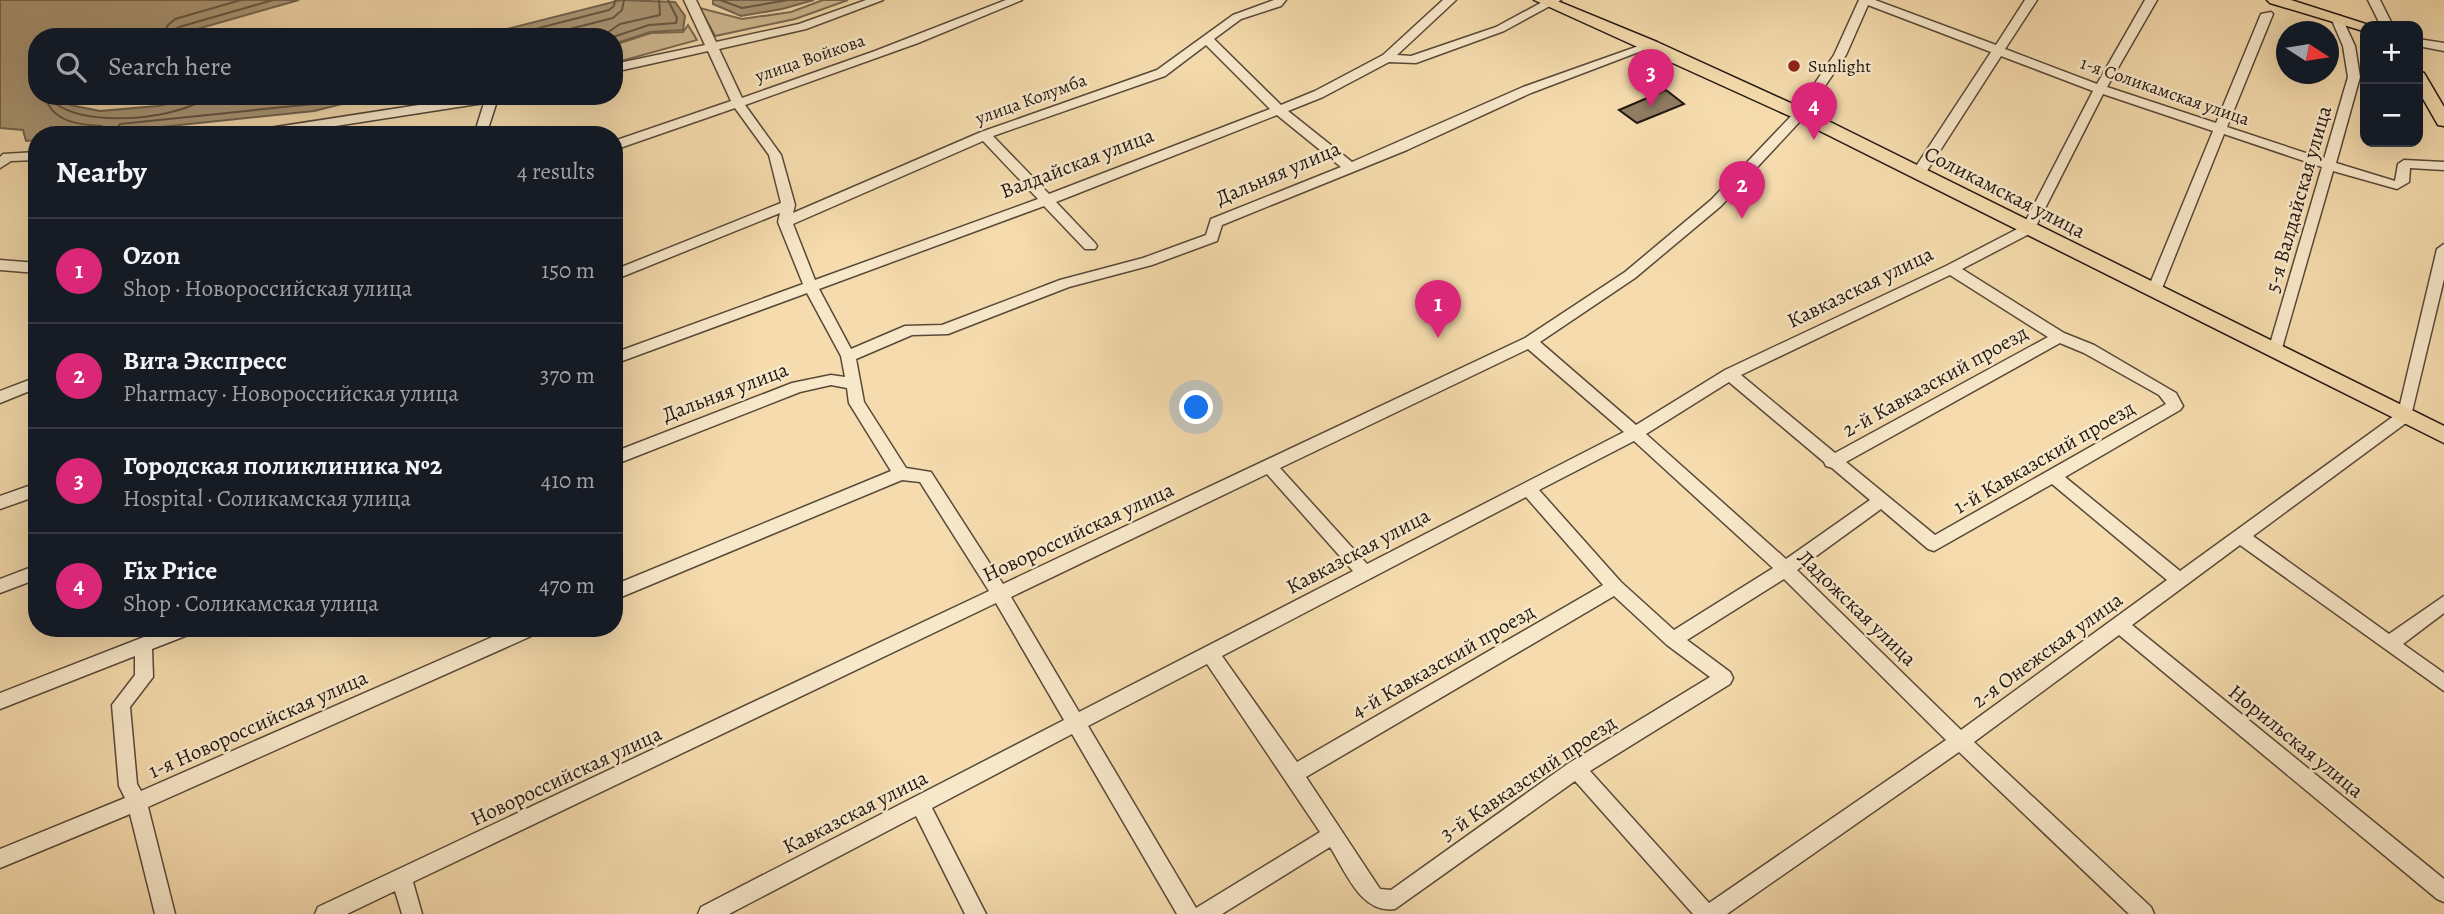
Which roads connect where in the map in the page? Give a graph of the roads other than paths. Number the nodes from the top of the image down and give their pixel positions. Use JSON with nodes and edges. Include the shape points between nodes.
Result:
{"nodes":[{"id":1,"x":690,"y":0,"type":"edge"},
{"id":2,"x":877,"y":0,"type":"edge"},
{"id":3,"x":1016,"y":0,"type":"edge"},
{"id":4,"x":1280,"y":0,"type":"edge"},
{"id":5,"x":1450,"y":0,"type":"edge"},
{"id":6,"x":1865,"y":0,"type":"edge"},
{"id":7,"x":1906,"y":0,"type":"edge"},
{"id":8,"x":2031,"y":0,"type":"edge"},
{"id":9,"x":2151,"y":0,"type":"edge"},
{"id":10,"x":2374,"y":0,"type":"edge"},
{"id":11,"x":1549,"y":1,"type":"edge"},
{"id":12,"x":2271,"y":7,"type":"edge"},
{"id":13,"x":1897,"y":12,"type":"junction"},
{"id":14,"x":2337,"y":18,"type":"junction"},
{"id":15,"x":2384,"y":21,"type":"edge"},
{"id":16,"x":2360,"y":25,"type":"edge"},
{"id":17,"x":1208,"y":40,"type":"junction"},
{"id":18,"x":2423,"y":44,"type":"edge"},
{"id":19,"x":710,"y":45,"type":"junction"},
{"id":20,"x":1651,"y":45,"type":"junction"},
{"id":21,"x":2444,"y":47,"type":"edge"},
{"id":22,"x":1997,"y":50,"type":"junction"},
{"id":23,"x":1387,"y":58,"type":"junction"},
{"id":24,"x":623,"y":66,"type":"edge"},
{"id":25,"x":2423,"y":84,"type":"edge"},
{"id":26,"x":2100,"y":89,"type":"junction"},
{"id":27,"x":738,"y":103,"type":"junction"},
{"id":28,"x":450,"y":105,"type":"edge"},
{"id":29,"x":494,"y":105,"type":"edge"},
{"id":30,"x":1278,"y":109,"type":"junction"},
{"id":31,"x":1800,"y":114,"type":"junction"},
{"id":32,"x":2444,"y":121,"type":"edge"},
{"id":33,"x":310,"y":126,"type":"edge"},
{"id":34,"x":484,"y":126,"type":"edge"},
{"id":35,"x":2220,"y":130,"type":"junction"},
{"id":36,"x":985,"y":135,"type":"junction"},
{"id":37,"x":623,"y":142,"type":"edge"},
{"id":38,"x":28,"y":157,"type":"edge"},
{"id":39,"x":4,"y":161,"type":"edge"},
{"id":40,"x":2331,"y":164,"type":"junction"},
{"id":41,"x":2444,"y":166,"type":"edge"},
{"id":42,"x":1350,"y":167,"type":"junction"},
{"id":43,"x":1917,"y":174,"type":"junction"},
{"id":44,"x":1047,"y":200,"type":"junction"},
{"id":45,"x":788,"y":205,"type":"junction"},
{"id":46,"x":785,"y":222,"type":"junction"},
{"id":47,"x":2028,"y":229,"type":"junction"},
{"id":48,"x":1090,"y":246,"type":"dead end"},
{"id":49,"x":2444,"y":248,"type":"edge"},
{"id":50,"x":0,"y":265,"type":"edge"},
{"id":51,"x":28,"y":267,"type":"edge"},
{"id":52,"x":1951,"y":269,"type":"junction"},
{"id":53,"x":623,"y":271,"type":"edge"},
{"id":54,"x":811,"y":287,"type":"junction"},
{"id":55,"x":2154,"y":291,"type":"junction"},
{"id":56,"x":2059,"y":337,"type":"junction"},
{"id":57,"x":1530,"y":342,"type":"junction"},
{"id":58,"x":2275,"y":351,"type":"junction"},
{"id":59,"x":623,"y":356,"type":"edge"},
{"id":60,"x":848,"y":356,"type":"junction"},
{"id":61,"x":1730,"y":374,"type":"junction"},
{"id":62,"x":854,"y":384,"type":"junction"},
{"id":63,"x":28,"y":386,"type":"edge"},
{"id":64,"x":0,"y":397,"type":"edge"},
{"id":65,"x":2405,"y":416,"type":"junction"},
{"id":66,"x":1635,"y":433,"type":"junction"},
{"id":67,"x":2444,"y":435,"type":"edge"},
{"id":68,"x":623,"y":455,"type":"edge"},
{"id":69,"x":1832,"y":462,"type":"junction"},
{"id":70,"x":1270,"y":467,"type":"junction"},
{"id":71,"x":901,"y":474,"type":"junction"},
{"id":72,"x":2053,"y":476,"type":"junction"},
{"id":73,"x":1527,"y":488,"type":"junction"},
{"id":74,"x":28,"y":492,"type":"edge"},
{"id":75,"x":1880,"y":501,"type":"junction"},
{"id":76,"x":0,"y":503,"type":"edge"},
{"id":77,"x":2240,"y":536,"type":"junction"},
{"id":78,"x":1784,"y":569,"type":"junction"},
{"id":79,"x":1365,"y":573,"type":"junction"},
{"id":80,"x":28,"y":575,"type":"edge"},
{"id":81,"x":2180,"y":581,"type":"junction"},
{"id":82,"x":0,"y":586,"type":"edge"},
{"id":83,"x":1615,"y":587,"type":"junction"},
{"id":84,"x":623,"y":589,"type":"edge"},
{"id":85,"x":1000,"y":594,"type":"junction"},
{"id":86,"x":2444,"y":603,"type":"edge"},
{"id":87,"x":2119,"y":625,"type":"junction"},
{"id":88,"x":164,"y":637,"type":"edge"},
{"id":89,"x":513,"y":637,"type":"edge"},
{"id":90,"x":1673,"y":640,"type":"junction"},
{"id":91,"x":2389,"y":644,"type":"junction"},
{"id":92,"x":144,"y":645,"type":"junction"},
{"id":93,"x":1210,"y":654,"type":"junction"},
{"id":94,"x":2444,"y":683,"type":"edge"},
{"id":95,"x":0,"y":701,"type":"edge"},
{"id":96,"x":1077,"y":723,"type":"junction"},
{"id":97,"x":1960,"y":741,"type":"junction"},
{"id":98,"x":1576,"y":769,"type":"junction"},
{"id":99,"x":1294,"y":774,"type":"junction"},
{"id":100,"x":137,"y":802,"type":"junction"},
{"id":101,"x":920,"y":804,"type":"junction"},
{"id":102,"x":1334,"y":834,"type":"junction"},
{"id":103,"x":0,"y":859,"type":"edge"},
{"id":104,"x":402,"y":879,"type":"junction"},
{"id":105,"x":2444,"y":892,"type":"edge"},
{"id":106,"x":165,"y":914,"type":"edge"},
{"id":107,"x":325,"y":914,"type":"edge"},
{"id":108,"x":412,"y":914,"type":"edge"},
{"id":109,"x":709,"y":914,"type":"edge"},
{"id":110,"x":976,"y":914,"type":"edge"},
{"id":111,"x":1188,"y":914,"type":"edge"},
{"id":112,"x":1203,"y":914,"type":"edge"},
{"id":113,"x":1708,"y":914,"type":"edge"},
{"id":114,"x":2144,"y":914,"type":"edge"}],
"edges":[{"from":1,"to":19,"type":"street"},
{"from":2,"to":19,"type":"street","via":[[802,27]]},
{"from":3,"to":27,"type":"street","name":"улица Войкова","via":[[932,36]]},
{"from":4,"to":17,"type":"street","name":"улица Колумба","via":[[1237,17]]},
{"from":5,"to":23,"type":"street"},
{"from":6,"to":13,"type":"street","name":"1-я Соликамская улица"},
{"from":6,"to":31,"type":"street","name":"Новороссийская улица","via":[[1840,55]]},
{"from":7,"to":13,"type":"street"},
{"from":8,"to":22,"type":"street"},
{"from":9,"to":26,"type":"street"},
{"from":10,"to":15,"type":"street"},
{"from":11,"to":20,"type":"main road","name":"Соликамская улица"},
{"from":11,"to":23,"type":"street","name":"Валдайская улица","via":[[1500,29],[1412,60]]},
{"from":12,"to":14,"type":"main road"},
{"from":12,"to":35,"type":"street"},
{"from":13,"to":22,"type":"street","name":"1-я Соликамская улица"},
{"from":14,"to":16,"type":"main road"},
{"from":14,"to":40,"type":"street","name":"5-я Валдайская улица","via":[[2355,73]]},
{"from":17,"to":30,"type":"street"},
{"from":17,"to":36,"type":"street","name":"улица Колумба","via":[[1161,73]]},
{"from":18,"to":21,"type":"street"},
{"from":19,"to":24,"type":"street"},
{"from":19,"to":27,"type":"street"},
{"from":20,"to":31,"type":"main road","name":"Соликамская улица"},
{"from":20,"to":42,"type":"street","name":"Дальняя улица","via":[[1527,90]]},
{"from":22,"to":26,"type":"street","name":"1-я Соликамская улица"},
{"from":22,"to":43,"type":"street"},
{"from":23,"to":30,"type":"street","name":"Валдайская улица","via":[[1319,94]]},
{"from":25,"to":32,"type":"main road"},
{"from":26,"to":35,"type":"street","name":"1-я Соликамская улица"},
{"from":26,"to":47,"type":"street"},
{"from":27,"to":37,"type":"street","name":"улица Войкова"},
{"from":27,"to":45,"type":"street","via":[[775,155]]},
{"from":28,"to":33,"type":"street"},
{"from":29,"to":34,"type":"street"},
{"from":30,"to":42,"type":"street"},
{"from":30,"to":44,"type":"street","name":"Валдайская улица"},
{"from":31,"to":43,"type":"main road","name":"Соликамская улица"},
{"from":31,"to":57,"type":"street","name":"Новороссийская улица","via":[[1705,212],[1630,275]]},
{"from":35,"to":40,"type":"street","name":"1-я Соликамская улица"},
{"from":35,"to":55,"type":"street"},
{"from":36,"to":44,"type":"street"},
{"from":36,"to":46,"type":"street","name":"улица Колумба"},
{"from":38,"to":39,"type":"street"},
{"from":40,"to":41,"type":"street","name":"1-я Соликамская улица","via":[[2397,185],[2402,182],[2404,164]]},
{"from":40,"to":58,"type":"street","name":"5-я Валдайская улица"},
{"from":42,"to":60,"type":"street","name":"Дальняя улица","via":[[1216,222],[1212,238],[1147,262],[1065,283],[943,330],[910,330]]},
{"from":43,"to":47,"type":"main road","name":"Соликамская улица"},
{"from":44,"to":48,"type":"street"},
{"from":44,"to":54,"type":"street","name":"Валдайская улица"},
{"from":45,"to":46,"type":"street"},
{"from":45,"to":53,"type":"street"},
{"from":46,"to":54,"type":"street"},
{"from":47,"to":52,"type":"street","name":"Кавказская улица"},
{"from":47,"to":55,"type":"main road","name":"Соликамская улица"},
{"from":49,"to":65,"type":"street"},
{"from":50,"to":51,"type":"street"},
{"from":52,"to":56,"type":"street","name":"1-й Кавказский проезд"},
{"from":52,"to":61,"type":"street","name":"Кавказская улица"},
{"from":54,"to":59,"type":"street","name":"Валдайская улица"},
{"from":54,"to":60,"type":"street"},
{"from":55,"to":58,"type":"main road","name":"Соликамская улица"},
{"from":56,"to":69,"type":"street","name":"2-й Кавказский проезд"},
{"from":56,"to":72,"type":"street","name":"1-й Кавказский проезд","via":[[2164,391],[2175,406]]},
{"from":57,"to":66,"type":"street","name":"Ладожская улица"},
{"from":57,"to":70,"type":"street","name":"Новороссийская улица"},
{"from":58,"to":65,"type":"main road","name":"Соликамская улица"},
{"from":60,"to":62,"type":"street"},
{"from":61,"to":66,"type":"street","name":"Кавказская улица"},
{"from":61,"to":69,"type":"street","name":"1-й Кавказский проезд"},
{"from":62,"to":68,"type":"street","name":"Дальняя улица","via":[[831,380],[797,387]]},
{"from":62,"to":71,"type":"street","via":[[857,403]]},
{"from":63,"to":64,"type":"street"},
{"from":65,"to":67,"type":"main road","name":"Соликамская улица"},
{"from":65,"to":77,"type":"street","name":"2-я Онежская улица"},
{"from":66,"to":73,"type":"street","name":"Кавказская улица"},
{"from":66,"to":78,"type":"street","name":"Ладожская улица"},
{"from":69,"to":75,"type":"street","name":"1-й Кавказский проезд"},
{"from":70,"to":79,"type":"street"},
{"from":70,"to":85,"type":"street","name":"Новороссийская улица"},
{"from":71,"to":84,"type":"street"},
{"from":71,"to":85,"type":"street","via":[[925,477]]},
{"from":72,"to":75,"type":"street","name":"1-й Кавказский проезд","via":[[1934,544]]},
{"from":72,"to":81,"type":"street"},
{"from":73,"to":79,"type":"street","name":"Кавказская улица"},
{"from":73,"to":83,"type":"street","name":"3-й Кавказский проезд"},
{"from":74,"to":76,"type":"street"},
{"from":75,"to":78,"type":"street"},
{"from":77,"to":81,"type":"street","name":"2-я Онежская улица"},
{"from":77,"to":91,"type":"street"},
{"from":78,"to":90,"type":"street"},
{"from":78,"to":97,"type":"street","name":"Ладожская улица"},
{"from":79,"to":93,"type":"street","name":"Кавказская улица"},
{"from":80,"to":82,"type":"street"},
{"from":81,"to":87,"type":"street","name":"2-я Онежская улица"},
{"from":83,"to":90,"type":"street","name":"3-й Кавказский проезд"},
{"from":83,"to":99,"type":"street","name":"4-й Кавказский проезд"},
{"from":85,"to":96,"type":"street"},
{"from":85,"to":104,"type":"street","name":"Новороссийская улица"},
{"from":86,"to":91,"type":"street"},
{"from":87,"to":97,"type":"street","name":"2-я Онежская улица"},
{"from":87,"to":105,"type":"street","name":"Норильская улица"},
{"from":88,"to":92,"type":"street"},
{"from":89,"to":100,"type":"street","name":"1-я Новороссийская улица"},
{"from":90,"to":98,"type":"street","name":"3-й Кавказский проезд","via":[[1724,678]]},
{"from":91,"to":94,"type":"street"},
{"from":92,"to":95,"type":"street"},
{"from":92,"to":100,"type":"street","via":[[144,677],[121,705],[128,786]]},
{"from":93,"to":96,"type":"street","name":"Кавказская улица"},
{"from":93,"to":99,"type":"street","name":"3-й Кавказский проезд"},
{"from":96,"to":101,"type":"street","name":"Кавказская улица"},
{"from":96,"to":111,"type":"street"},
{"from":97,"to":113,"type":"street","name":"2-я Онежская улица"},
{"from":97,"to":114,"type":"street","name":"Ладожская улица"},
{"from":98,"to":102,"type":"street","name":"3-й Кавказский проезд","via":[[1395,899],[1383,901],[1373,895]]},
{"from":98,"to":113,"type":"street"},
{"from":99,"to":102,"type":"street","name":"3-й Кавказский проезд"},
{"from":100,"to":103,"type":"street","name":"1-я Новороссийская улица"},
{"from":100,"to":106,"type":"street"},
{"from":101,"to":109,"type":"street","name":"Кавказская улица"},
{"from":101,"to":110,"type":"street"},
{"from":102,"to":112,"type":"street"},
{"from":104,"to":107,"type":"street","name":"Новороссийская улица"},
{"from":104,"to":108,"type":"street"}]}
